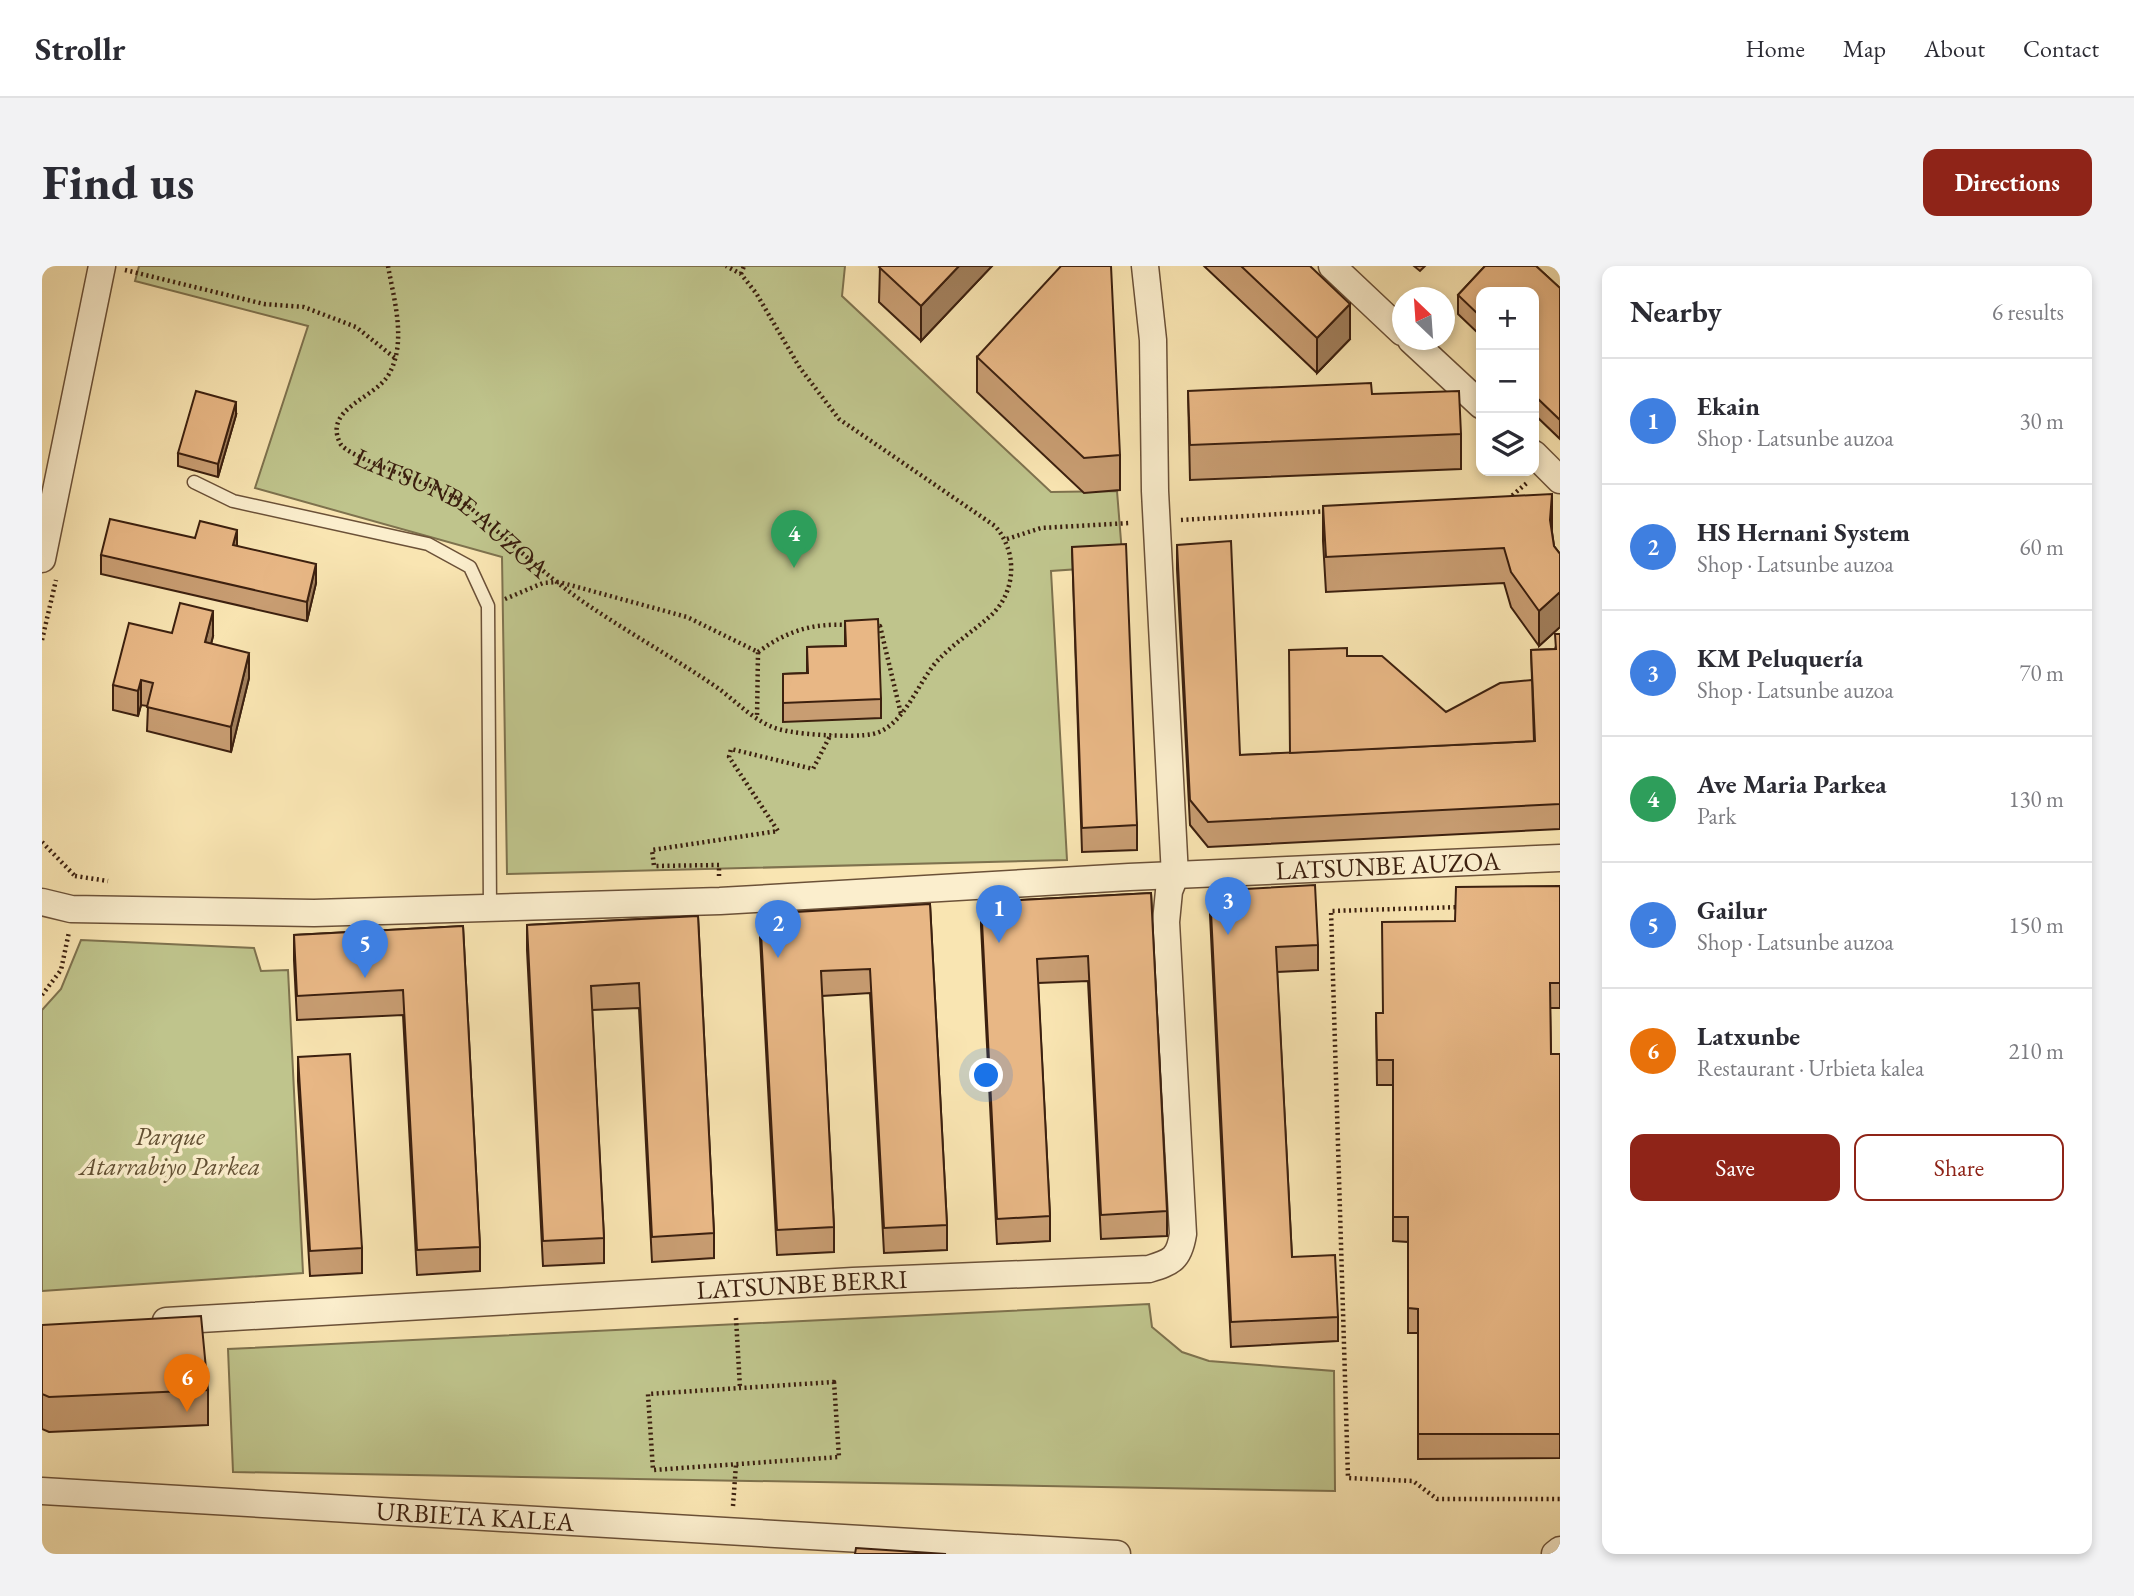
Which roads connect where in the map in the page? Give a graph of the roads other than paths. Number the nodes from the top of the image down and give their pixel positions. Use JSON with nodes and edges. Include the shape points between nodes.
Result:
{"nodes":[{"id":1,"x":1145,"y":266,"type":"edge"},
{"id":2,"x":1332,"y":266,"type":"edge"},
{"id":3,"x":113,"y":268,"type":"edge"},
{"id":4,"x":1392,"y":323,"type":"edge"},
{"id":5,"x":1422,"y":350,"type":"edge"},
{"id":6,"x":1476,"y":400,"type":"edge"},
{"id":7,"x":194,"y":482,"type":"dead end"},
{"id":8,"x":42,"y":559,"type":"edge"},
{"id":9,"x":1560,"y":858,"type":"edge"},
{"id":10,"x":1175,"y":876,"type":"junction"},
{"id":11,"x":42,"y":902,"type":"edge"},
{"id":12,"x":490,"y":908,"type":"junction"},
{"id":13,"x":136,"y":1323,"type":"edge"},
{"id":14,"x":42,"y":1491,"type":"edge"},
{"id":15,"x":1560,"y":1550,"type":"edge"},
{"id":16,"x":1117,"y":1554,"type":"edge"},
{"id":17,"x":1555,"y":1554,"type":"edge"}],
"edges":[{"from":1,"to":10,"type":"street","via":[[1153,340]]},
{"from":2,"to":4,"type":"street"},
{"from":3,"to":8,"type":"street"},
{"from":5,"to":6,"type":"street"},
{"from":7,"to":12,"type":"lane","name":"LATSUNBE AUZOA","via":[[233,501],[428,544],[470,567],[488,606]]},
{"from":9,"to":10,"type":"street","name":"LATSUNBE AUZOA"},
{"from":10,"to":12,"type":"street","name":"LATSUNBE AUZOA","via":[[720,901]]},
{"from":10,"to":13,"type":"street","name":"LATSUNBE BERRI","via":[[1166,922],[1183,1234],[1180,1252],[1168,1264],[1149,1269],[853,1281]]},
{"from":11,"to":12,"type":"street","name":"LATSUNBE AUZOA","via":[[71,909],[314,913]]},
{"from":14,"to":16,"type":"street","name":"URBIETA KALEA"},
{"from":15,"to":17,"type":"street"}]}
